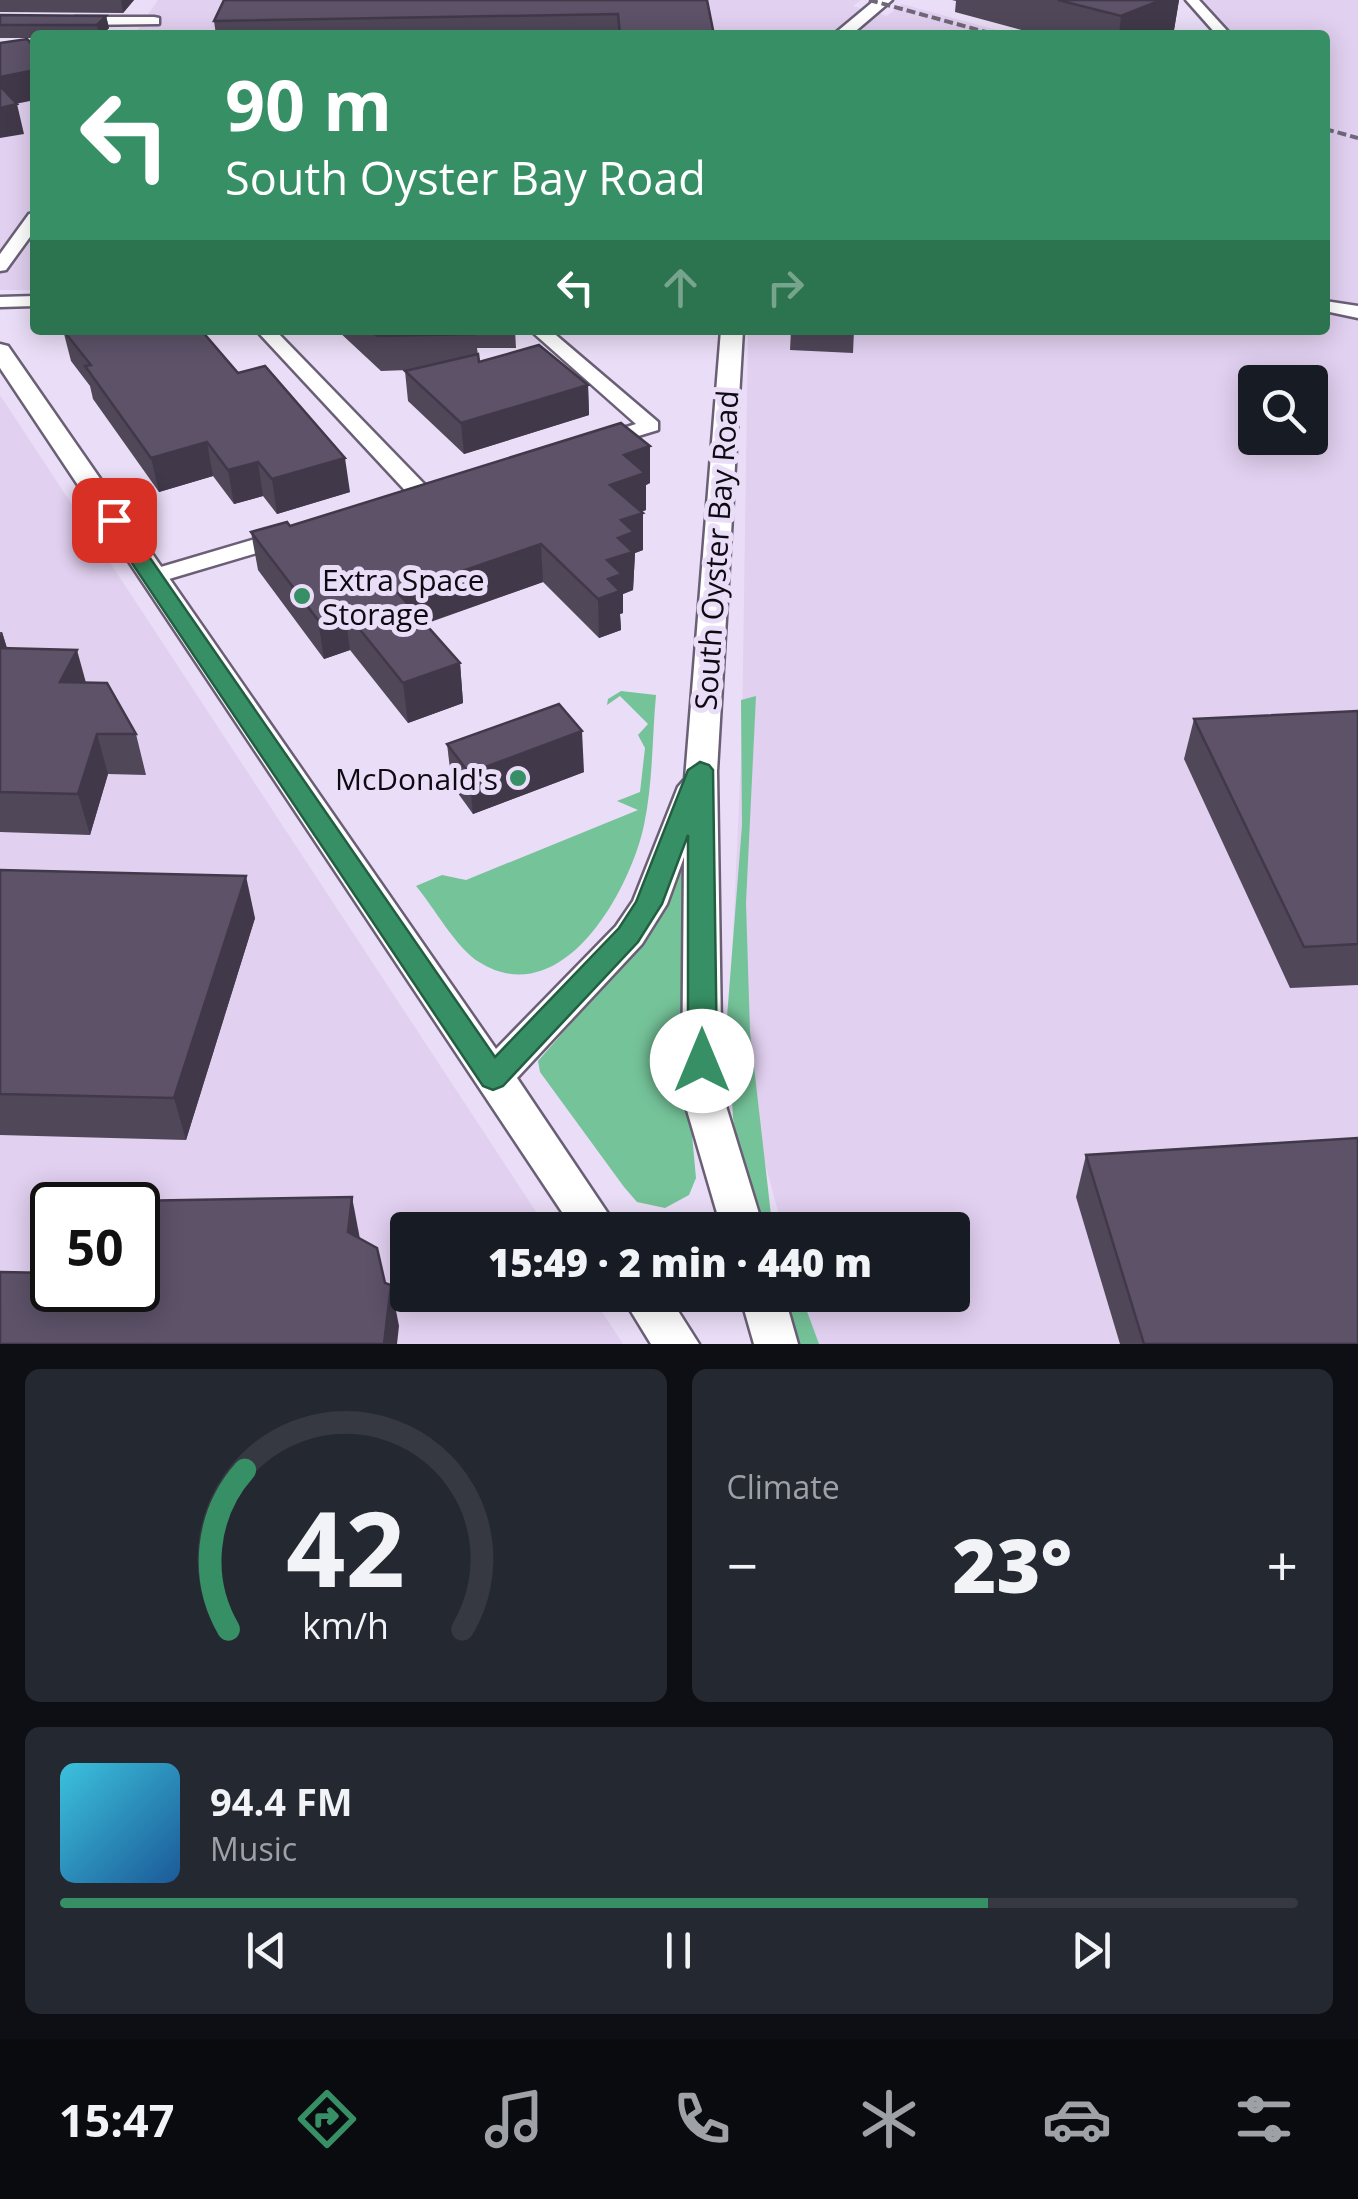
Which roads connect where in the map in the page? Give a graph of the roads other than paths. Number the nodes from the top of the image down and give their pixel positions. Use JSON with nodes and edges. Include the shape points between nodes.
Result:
{"nodes":[{"id":1,"x":884,"y":0,"type":"edge"},
{"id":2,"x":1192,"y":0,"type":"edge"},
{"id":3,"x":58,"y":21,"type":"edge"},
{"id":4,"x":149,"y":30,"type":"edge"},
{"id":5,"x":847,"y":30,"type":"edge"},
{"id":6,"x":1219,"y":30,"type":"edge"},
{"id":7,"x":30,"y":225,"type":"edge"},
{"id":8,"x":0,"y":266,"type":"edge"},
{"id":9,"x":30,"y":301,"type":"edge"},
{"id":10,"x":0,"y":302,"type":"edge"},
{"id":11,"x":1330,"y":307,"type":"edge"},
{"id":12,"x":1358,"y":312,"type":"edge"},
{"id":13,"x":270,"y":335,"type":"edge"},
{"id":14,"x":545,"y":335,"type":"edge"},
{"id":15,"x":732,"y":335,"type":"edge"},
{"id":16,"x":0,"y":351,"type":"edge"},
{"id":17,"x":574,"y":449,"type":"edge"},
{"id":18,"x":423,"y":495,"type":"edge"},
{"id":19,"x":300,"y":532,"type":"edge"},
{"id":20,"x":152,"y":577,"type":"junction"},
{"id":21,"x":700,"y":770,"type":"junction"},
{"id":22,"x":493,"y":1078,"type":"junction"},
{"id":23,"x":586,"y":1212,"type":"edge"},
{"id":24,"x":738,"y":1212,"type":"edge"},
{"id":25,"x":655,"y":1312,"type":"edge"},
{"id":26,"x":767,"y":1312,"type":"edge"},
{"id":27,"x":677,"y":1344,"type":"edge"},
{"id":28,"x":776,"y":1344,"type":"edge"}],
"edges":[{"from":1,"to":5,"type":"main road"},
{"from":2,"to":6,"type":"street"},
{"from":3,"to":4,"type":"street","via":[[157,16]]},
{"from":7,"to":8,"type":"street"},
{"from":9,"to":10,"type":"street"},
{"from":11,"to":12,"type":"street"},
{"from":13,"to":18,"type":"street"},
{"from":14,"to":17,"type":"street","via":[[651,426]]},
{"from":15,"to":21,"type":"main road","name":"South Oyster Bay Road"},
{"from":16,"to":20,"type":"main road"},
{"from":19,"to":20,"type":"street"},
{"from":20,"to":22,"type":"main road"},
{"from":21,"to":22,"type":"main road","name":"South Oyster Bay Road","via":[[649,904],[629,935]]},
{"from":21,"to":24,"type":"main road","name":"South Oyster Bay Road","via":[[702,1093]]},
{"from":22,"to":23,"type":"main road"},
{"from":25,"to":27,"type":"main road"},
{"from":26,"to":28,"type":"main road"}]}
